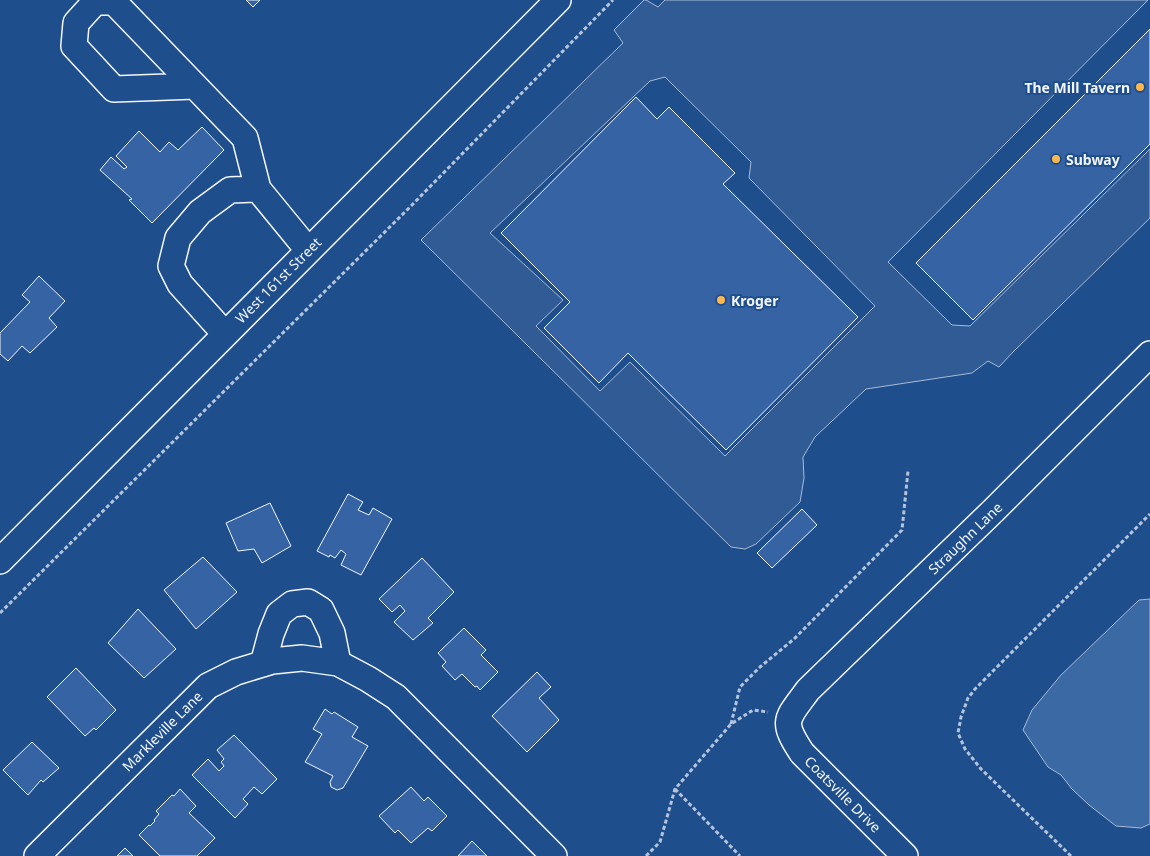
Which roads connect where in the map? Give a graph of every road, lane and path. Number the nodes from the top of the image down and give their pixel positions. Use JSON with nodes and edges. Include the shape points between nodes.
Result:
{"nodes":[{"id":1,"x":558,"y":0,"type":"edge"},
{"id":2,"x":613,"y":0,"type":"edge"},
{"id":3,"x":195,"y":86,"type":"junction"},
{"id":4,"x":258,"y":189,"type":"junction"},
{"id":5,"x":308,"y":250,"type":"junction"},
{"id":6,"x":225,"y":334,"type":"junction"},
{"id":7,"x":1150,"y":354,"type":"edge"},
{"id":8,"x":908,"y":471,"type":"dead end"},
{"id":9,"x":1150,"y":514,"type":"edge"},
{"id":10,"x":0,"y":561,"type":"edge"},
{"id":11,"x":0,"y":613,"type":"edge"},
{"id":12,"x":338,"y":663,"type":"junction"},
{"id":13,"x":262,"y":664,"type":"junction"},
{"id":14,"x":789,"y":721,"type":"junction"},
{"id":15,"x":731,"y":724,"type":"junction"},
{"id":16,"x":675,"y":789,"type":"junction"},
{"id":17,"x":549,"y":851,"type":"edge"},
{"id":18,"x":37,"y":856,"type":"edge"},
{"id":19,"x":646,"y":856,"type":"edge"},
{"id":20,"x":740,"y":856,"type":"edge"},
{"id":21,"x":905,"y":856,"type":"edge"},
{"id":22,"x":1070,"y":856,"type":"edge"}],
"edges":[{"from":1,"to":5,"type":"street","name":"West 161st Street"},
{"from":2,"to":11,"type":"path"},
{"from":3,"to":3,"type":"street","via":[[114,89],[74,46],[76,23],[95,2],[114,2]]},
{"from":3,"to":4,"type":"street","via":[[245,138]]},
{"from":4,"to":5,"type":"street"},
{"from":4,"to":6,"type":"street","via":[[230,190],[200,212],[178,238],[171,266],[180,284]]},
{"from":5,"to":6,"type":"street","name":"West 161st Street"},
{"from":6,"to":10,"type":"street","name":"West 161st Street"},
{"from":7,"to":14,"type":"street","name":"Straughn Lane","via":[[808,690]]},
{"from":8,"to":15,"type":"path","via":[[902,530],[794,639],[740,688]]},
{"from":9,"to":22,"type":"path","via":[[976,689],[968,698],[961,717],[958,733],[965,749],[981,769]]},
{"from":12,"to":13,"type":"street","name":"Markleville Lane","via":[[302,658]]},
{"from":12,"to":13,"type":"street","via":[[332,633],[321,610],[308,602],[292,604],[279,614]]},
{"from":12,"to":17,"type":"street","name":"Markleville Lane","via":[[396,697]]},
{"from":13,"to":18,"type":"street","name":"Markleville Lane","via":[[208,686]]},
{"from":14,"to":15,"type":"path","via":[[753,710]]},
{"from":14,"to":21,"type":"street","name":"Coatsville Drive","via":[[792,737],[802,753]]},
{"from":15,"to":16,"type":"path"},
{"from":16,"to":19,"type":"path","via":[[660,842]]},
{"from":16,"to":20,"type":"path"}]}
